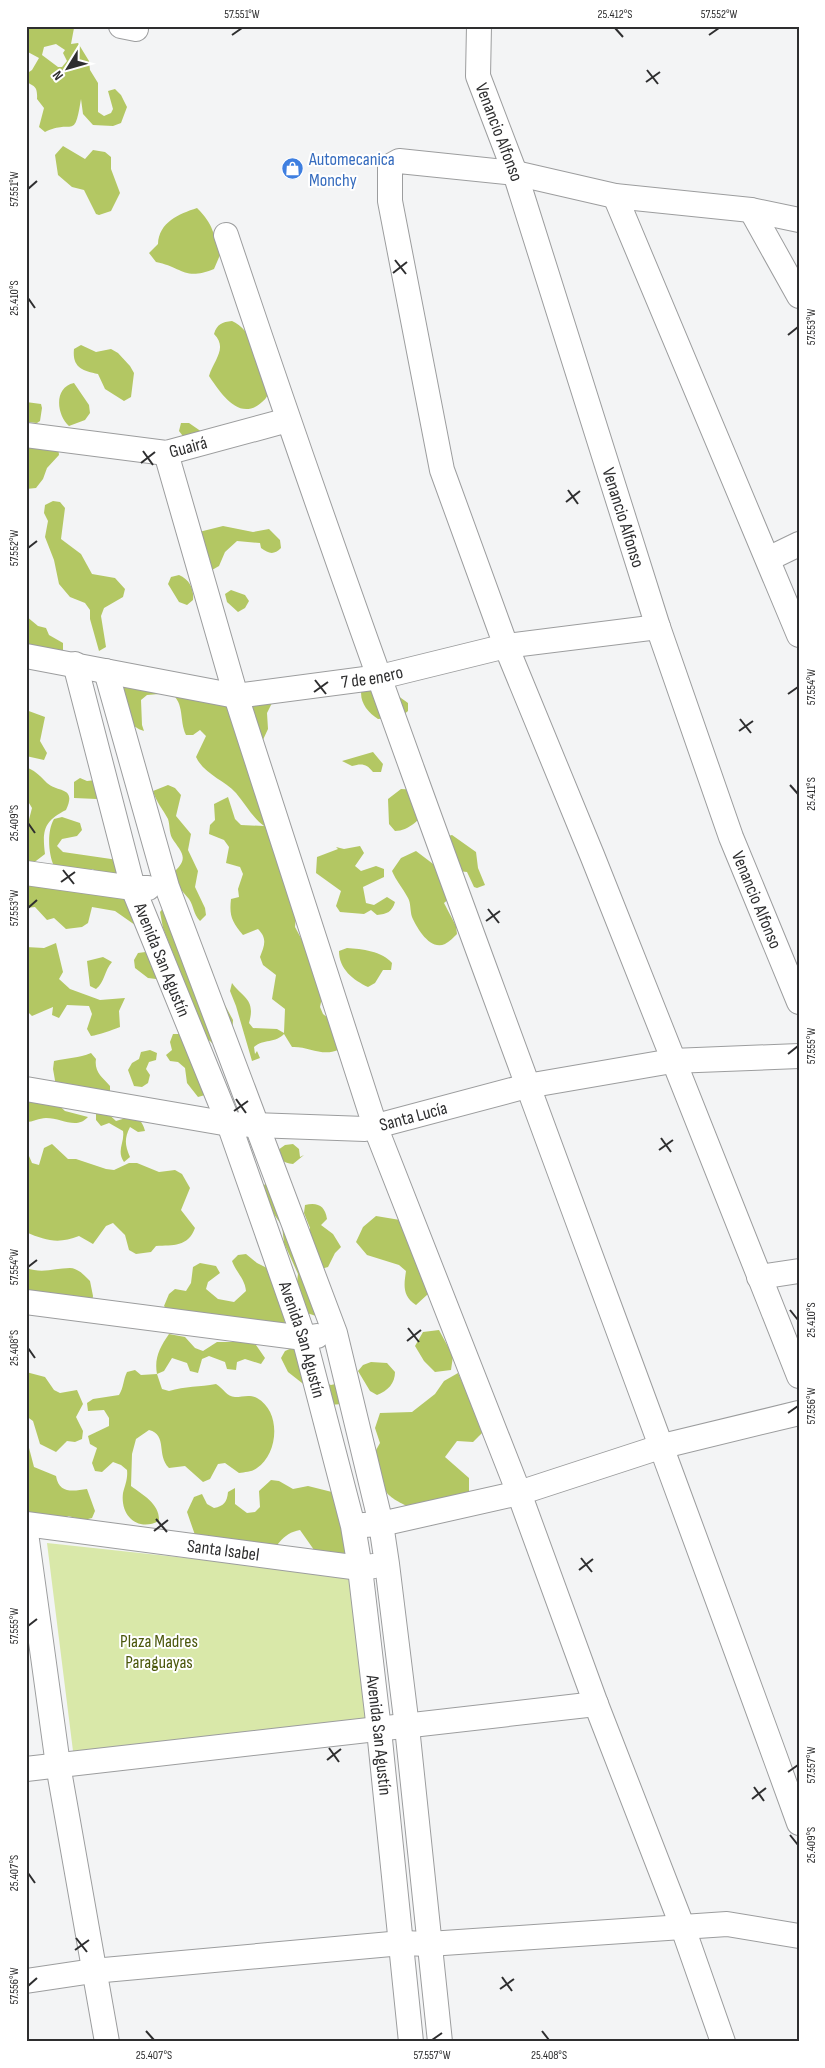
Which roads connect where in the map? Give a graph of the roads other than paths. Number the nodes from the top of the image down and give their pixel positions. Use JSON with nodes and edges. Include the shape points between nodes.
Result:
{"nodes":[{"id":1,"x":479,"y":26,"type":"edge"},
{"id":2,"x":514,"y":173,"type":"junction"},
{"id":3,"x":615,"y":196,"type":"junction"},
{"id":4,"x":751,"y":210,"type":"junction"},
{"id":5,"x":799,"y":220,"type":"edge"},
{"id":6,"x":226,"y":235,"type":"dead end"},
{"id":7,"x":799,"y":296,"type":"edge"},
{"id":8,"x":288,"y":420,"type":"junction"},
{"id":9,"x":26,"y":435,"type":"edge"},
{"id":10,"x":166,"y":453,"type":"junction"},
{"id":11,"x":799,"y":544,"type":"edge"},
{"id":12,"x":768,"y":559,"type":"junction"},
{"id":13,"x":658,"y":627,"type":"junction"},
{"id":14,"x":799,"y":635,"type":"edge"},
{"id":15,"x":506,"y":646,"type":"junction"},
{"id":16,"x":26,"y":656,"type":"edge"},
{"id":17,"x":76,"y":664,"type":"junction"},
{"id":18,"x":106,"y":671,"type":"junction"},
{"id":19,"x":380,"y":677,"type":"junction"},
{"id":20,"x":236,"y":696,"type":"junction"},
{"id":21,"x":26,"y":873,"type":"edge"},
{"id":22,"x":167,"y":887,"type":"junction"},
{"id":23,"x":133,"y":888,"type":"junction"},
{"id":24,"x":799,"y":1002,"type":"edge"},
{"id":25,"x":799,"y":1056,"type":"edge"},
{"id":26,"x":672,"y":1061,"type":"junction"},
{"id":27,"x":527,"y":1086,"type":"junction"},
{"id":28,"x":26,"y":1089,"type":"edge"},
{"id":29,"x":229,"y":1124,"type":"junction"},
{"id":30,"x":255,"y":1125,"type":"junction"},
{"id":31,"x":375,"y":1126,"type":"junction"},
{"id":32,"x":799,"y":1271,"type":"edge"},
{"id":33,"x":759,"y":1277,"type":"junction"},
{"id":34,"x":26,"y":1302,"type":"edge"},
{"id":35,"x":335,"y":1333,"type":"junction"},
{"id":36,"x":304,"y":1338,"type":"junction"},
{"id":37,"x":799,"y":1376,"type":"edge"},
{"id":38,"x":799,"y":1413,"type":"edge"},
{"id":39,"x":663,"y":1446,"type":"junction"},
{"id":40,"x":518,"y":1493,"type":"junction"},
{"id":41,"x":26,"y":1524,"type":"edge"},
{"id":42,"x":381,"y":1524,"type":"junction"},
{"id":43,"x":353,"y":1526,"type":"junction"},
{"id":44,"x":26,"y":1534,"type":"edge"},
{"id":45,"x":387,"y":1564,"type":"junction"},
{"id":46,"x":360,"y":1568,"type":"junction"},
{"id":47,"x":596,"y":1704,"type":"junction"},
{"id":48,"x":407,"y":1727,"type":"junction"},
{"id":49,"x":379,"y":1730,"type":"junction"},
{"id":50,"x":58,"y":1765,"type":"junction"},
{"id":51,"x":26,"y":1769,"type":"edge"},
{"id":52,"x":799,"y":1823,"type":"edge"},
{"id":53,"x":683,"y":1928,"type":"junction"},
{"id":54,"x":799,"y":1936,"type":"edge"},
{"id":55,"x":402,"y":1943,"type":"junction"},
{"id":56,"x":429,"y":1944,"type":"junction"},
{"id":57,"x":93,"y":1971,"type":"junction"},
{"id":58,"x":26,"y":1981,"type":"edge"},
{"id":59,"x":107,"y":2042,"type":"edge"},
{"id":60,"x":411,"y":2042,"type":"edge"},
{"id":61,"x":440,"y":2042,"type":"edge"},
{"id":62,"x":722,"y":2042,"type":"edge"}],
"edges":[{"from":1,"to":2,"type":"street","name":"Venancio Alfonso","via":[[478,76]]},
{"from":2,"to":3,"type":"street"},
{"from":2,"to":13,"type":"street","name":"Venancio Alfonso"},
{"from":2,"to":15,"type":"street","via":[[399,161],[390,166],[390,201],[442,470]]},
{"from":3,"to":4,"type":"street"},
{"from":3,"to":12,"type":"street"},
{"from":4,"to":5,"type":"street"},
{"from":4,"to":7,"type":"street"},
{"from":6,"to":8,"type":"street"},
{"from":8,"to":10,"type":"street","name":"Guairá"},
{"from":8,"to":19,"type":"street"},
{"from":9,"to":10,"type":"street","name":"Guairá"},
{"from":10,"to":20,"type":"street"},
{"from":11,"to":12,"type":"street"},
{"from":12,"to":14,"type":"street"},
{"from":13,"to":15,"type":"street","name":"7 de enero"},
{"from":13,"to":24,"type":"street","name":"Venancio Alfonso","via":[[731,837]]},
{"from":15,"to":19,"type":"street","name":"7 de enero"},
{"from":15,"to":26,"type":"street","via":[[589,846]]},
{"from":16,"to":17,"type":"street","name":"7 de enero"},
{"from":17,"to":18,"type":"street","name":"7 de enero"},
{"from":17,"to":23,"type":"street","name":"Avenida San Agustín"},
{"from":18,"to":20,"type":"street","name":"7 de enero"},
{"from":18,"to":22,"type":"street","name":"Avenida San Agustín"},
{"from":19,"to":20,"type":"street","name":"7 de enero"},
{"from":19,"to":27,"type":"street"},
{"from":20,"to":31,"type":"street"},
{"from":21,"to":23,"type":"street"},
{"from":22,"to":23,"type":"street"},
{"from":22,"to":30,"type":"street","name":"Avenida San Agustín"},
{"from":23,"to":29,"type":"street","name":"Avenida San Agustín"},
{"from":25,"to":26,"type":"street","name":"Santa Lucía"},
{"from":26,"to":27,"type":"street","name":"Santa Lucía"},
{"from":26,"to":33,"type":"street"},
{"from":27,"to":31,"type":"street","name":"Santa Lucía"},
{"from":27,"to":39,"type":"street"},
{"from":28,"to":29,"type":"street","name":"Santa Lucía"},
{"from":29,"to":30,"type":"street","name":"Santa Lucía"},
{"from":29,"to":36,"type":"street","name":"Avenida San Agustín"},
{"from":30,"to":31,"type":"street","name":"Santa Lucía","via":[[365,1129]]},
{"from":30,"to":35,"type":"street","name":"Avenida San Agustín"},
{"from":31,"to":40,"type":"street"},
{"from":32,"to":33,"type":"street"},
{"from":33,"to":37,"type":"street"},
{"from":34,"to":36,"type":"street"},
{"from":35,"to":36,"type":"street"},
{"from":35,"to":42,"type":"street","name":"Avenida San Agustín"},
{"from":36,"to":43,"type":"street","name":"Avenida San Agustín"},
{"from":38,"to":39,"type":"street"},
{"from":39,"to":40,"type":"street"},
{"from":39,"to":52,"type":"street"},
{"from":40,"to":42,"type":"street"},
{"from":40,"to":47,"type":"street"},
{"from":41,"to":46,"type":"street","name":"Santa Isabel"},
{"from":42,"to":43,"type":"street"},
{"from":42,"to":45,"type":"street","name":"Avenida San Agustín"},
{"from":43,"to":46,"type":"street","name":"Avenida San Agustín"},
{"from":44,"to":50,"type":"street"},
{"from":45,"to":46,"type":"street","name":"Santa Isabel"},
{"from":45,"to":48,"type":"street","name":"Avenida San Agustín"},
{"from":46,"to":49,"type":"street","name":"Avenida San Agustín"},
{"from":47,"to":48,"type":"street"},
{"from":47,"to":53,"type":"street"},
{"from":48,"to":49,"type":"street"},
{"from":48,"to":56,"type":"street","name":"Avenida San Agustín"},
{"from":49,"to":50,"type":"street"},
{"from":49,"to":55,"type":"street","name":"Avenida San Agustín"},
{"from":50,"to":51,"type":"street"},
{"from":50,"to":57,"type":"street"},
{"from":53,"to":54,"type":"street","via":[[727,1924]]},
{"from":53,"to":56,"type":"street"},
{"from":53,"to":62,"type":"street"},
{"from":55,"to":56,"type":"street"},
{"from":55,"to":57,"type":"street"},
{"from":55,"to":60,"type":"street","name":"Avenida San Agustín"},
{"from":56,"to":61,"type":"street","name":"Avenida San Agustín"},
{"from":57,"to":58,"type":"street"},
{"from":57,"to":59,"type":"street"}]}
